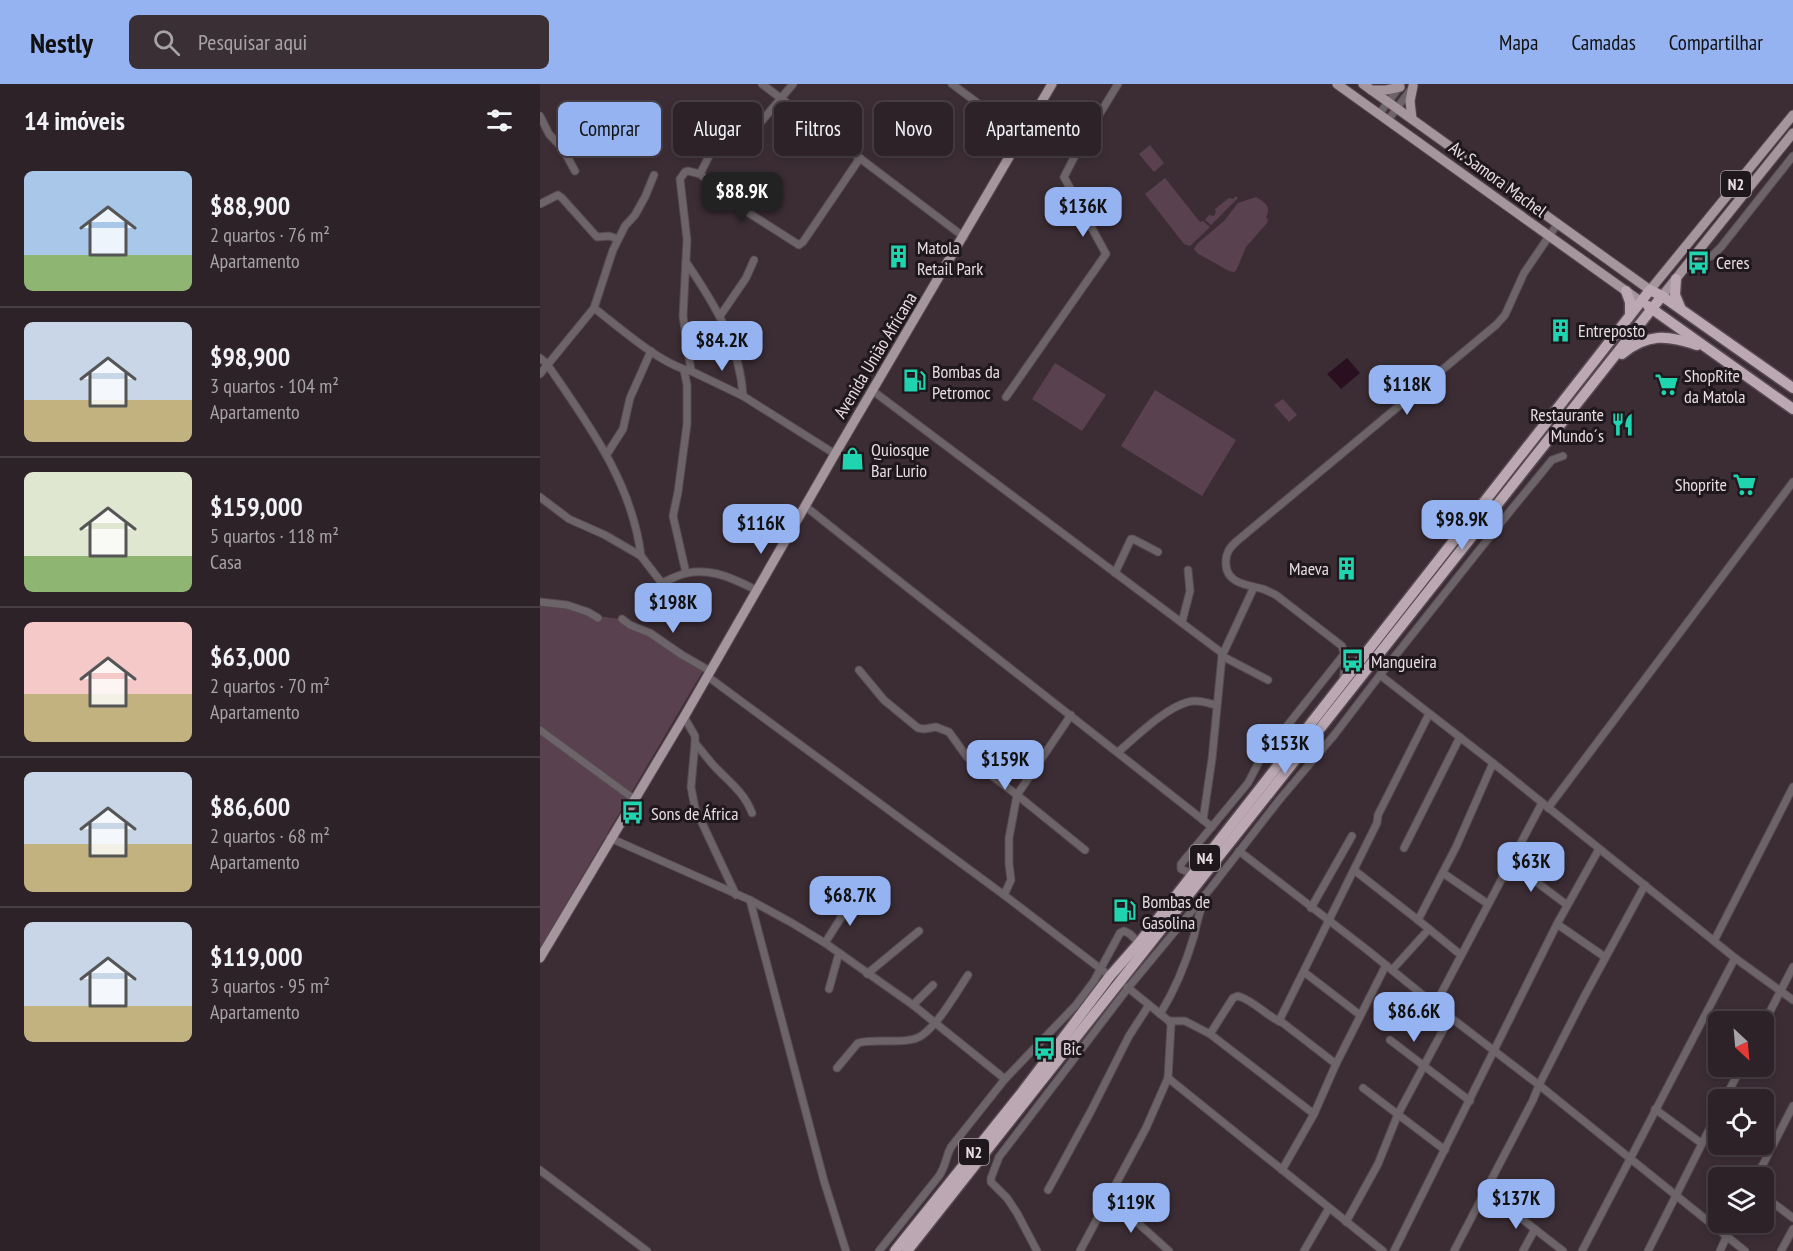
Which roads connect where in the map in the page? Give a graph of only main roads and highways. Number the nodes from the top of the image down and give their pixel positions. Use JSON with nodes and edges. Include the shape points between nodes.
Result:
{"nodes":[{"id":1,"x":1052,"y":84,"type":"edge"},
{"id":2,"x":1337,"y":84,"type":"edge"},
{"id":3,"x":1401,"y":85,"type":"edge"},
{"id":4,"x":1414,"y":85,"type":"edge"},
{"id":5,"x":1367,"y":87,"type":"edge"},
{"id":6,"x":1793,"y":115,"type":"edge"},
{"id":7,"x":1412,"y":119,"type":"junction"},
{"id":8,"x":1793,"y":133,"type":"edge"},
{"id":9,"x":1668,"y":268,"type":"junction"},
{"id":10,"x":1634,"y":278,"type":"junction"},
{"id":11,"x":1676,"y":279,"type":"junction"},
{"id":12,"x":1650,"y":290,"type":"junction"},
{"id":13,"x":1626,"y":291,"type":"junction"},
{"id":14,"x":1662,"y":296,"type":"junction"},
{"id":15,"x":1640,"y":301,"type":"junction"},
{"id":16,"x":1653,"y":308,"type":"junction"},
{"id":17,"x":1681,"y":309,"type":"junction"},
{"id":18,"x":1630,"y":314,"type":"junction"},
{"id":19,"x":1708,"y":349,"type":"junction"},
{"id":20,"x":1595,"y":382,"type":"junction"},
{"id":21,"x":1793,"y":388,"type":"edge"},
{"id":22,"x":1793,"y":409,"type":"edge"},
{"id":23,"x":540,"y":958,"type":"edge"},
{"id":24,"x":1110,"y":975,"type":"junction"},
{"id":25,"x":1052,"y":1052,"type":"joint"},
{"id":26,"x":895,"y":1251,"type":"edge"},
{"id":27,"x":907,"y":1251,"type":"edge"}],
"edges":[{"from":1,"to":23,"type":"main road","name":"Avenida União Africana"},
{"from":2,"to":13,"type":"main road","name":"Av. Samora Machel"},
{"from":3,"to":5,"type":"main road","via":[[1386,90]]},
{"from":4,"to":7,"type":"main road","via":[[1410,101]]},
{"from":5,"to":7,"type":"main road","name":"Av. Samora Machel"},
{"from":6,"to":9,"type":"main road","number":"N2"},
{"from":7,"to":10,"type":"main road","name":"Av. Samora Machel"},
{"from":8,"to":11,"type":"main road","number":"N2"},
{"from":9,"to":10,"type":"main road","via":[[1650,279]]},
{"from":9,"to":12,"type":"main road","number":"N2"},
{"from":10,"to":12,"type":"main road","name":"Av. Samora Machel"},
{"from":11,"to":14,"type":"main road","number":"N2"},
{"from":11,"to":17,"type":"highway","via":[[1675,295]]},
{"from":12,"to":14,"type":"highway"},
{"from":12,"to":15,"type":"highway","number":"N4"},
{"from":13,"to":15,"type":"main road","name":"Av. Samora Machel"},
{"from":13,"to":18,"type":"highway"},
{"from":14,"to":16,"type":"highway","number":"N4"},
{"from":14,"to":17,"type":"highway"},
{"from":15,"to":16,"type":"highway"},
{"from":15,"to":18,"type":"highway","number":"N4"},
{"from":16,"to":19,"type":"highway"},
{"from":16,"to":20,"type":"highway","number":"N4"},
{"from":17,"to":21,"type":"highway"},
{"from":18,"to":24,"type":"highway","number":"N4"},
{"from":19,"to":20,"type":"highway","via":[[1674,338],[1645,340],[1623,353]]},
{"from":19,"to":22,"type":"highway"},
{"from":20,"to":24,"type":"highway","number":"N4"},
{"from":24,"to":25,"type":"highway","number":"N4"},
{"from":24,"to":27,"type":"highway","number":"N4"},
{"from":25,"to":26,"type":"highway","number":"N2"}]}
